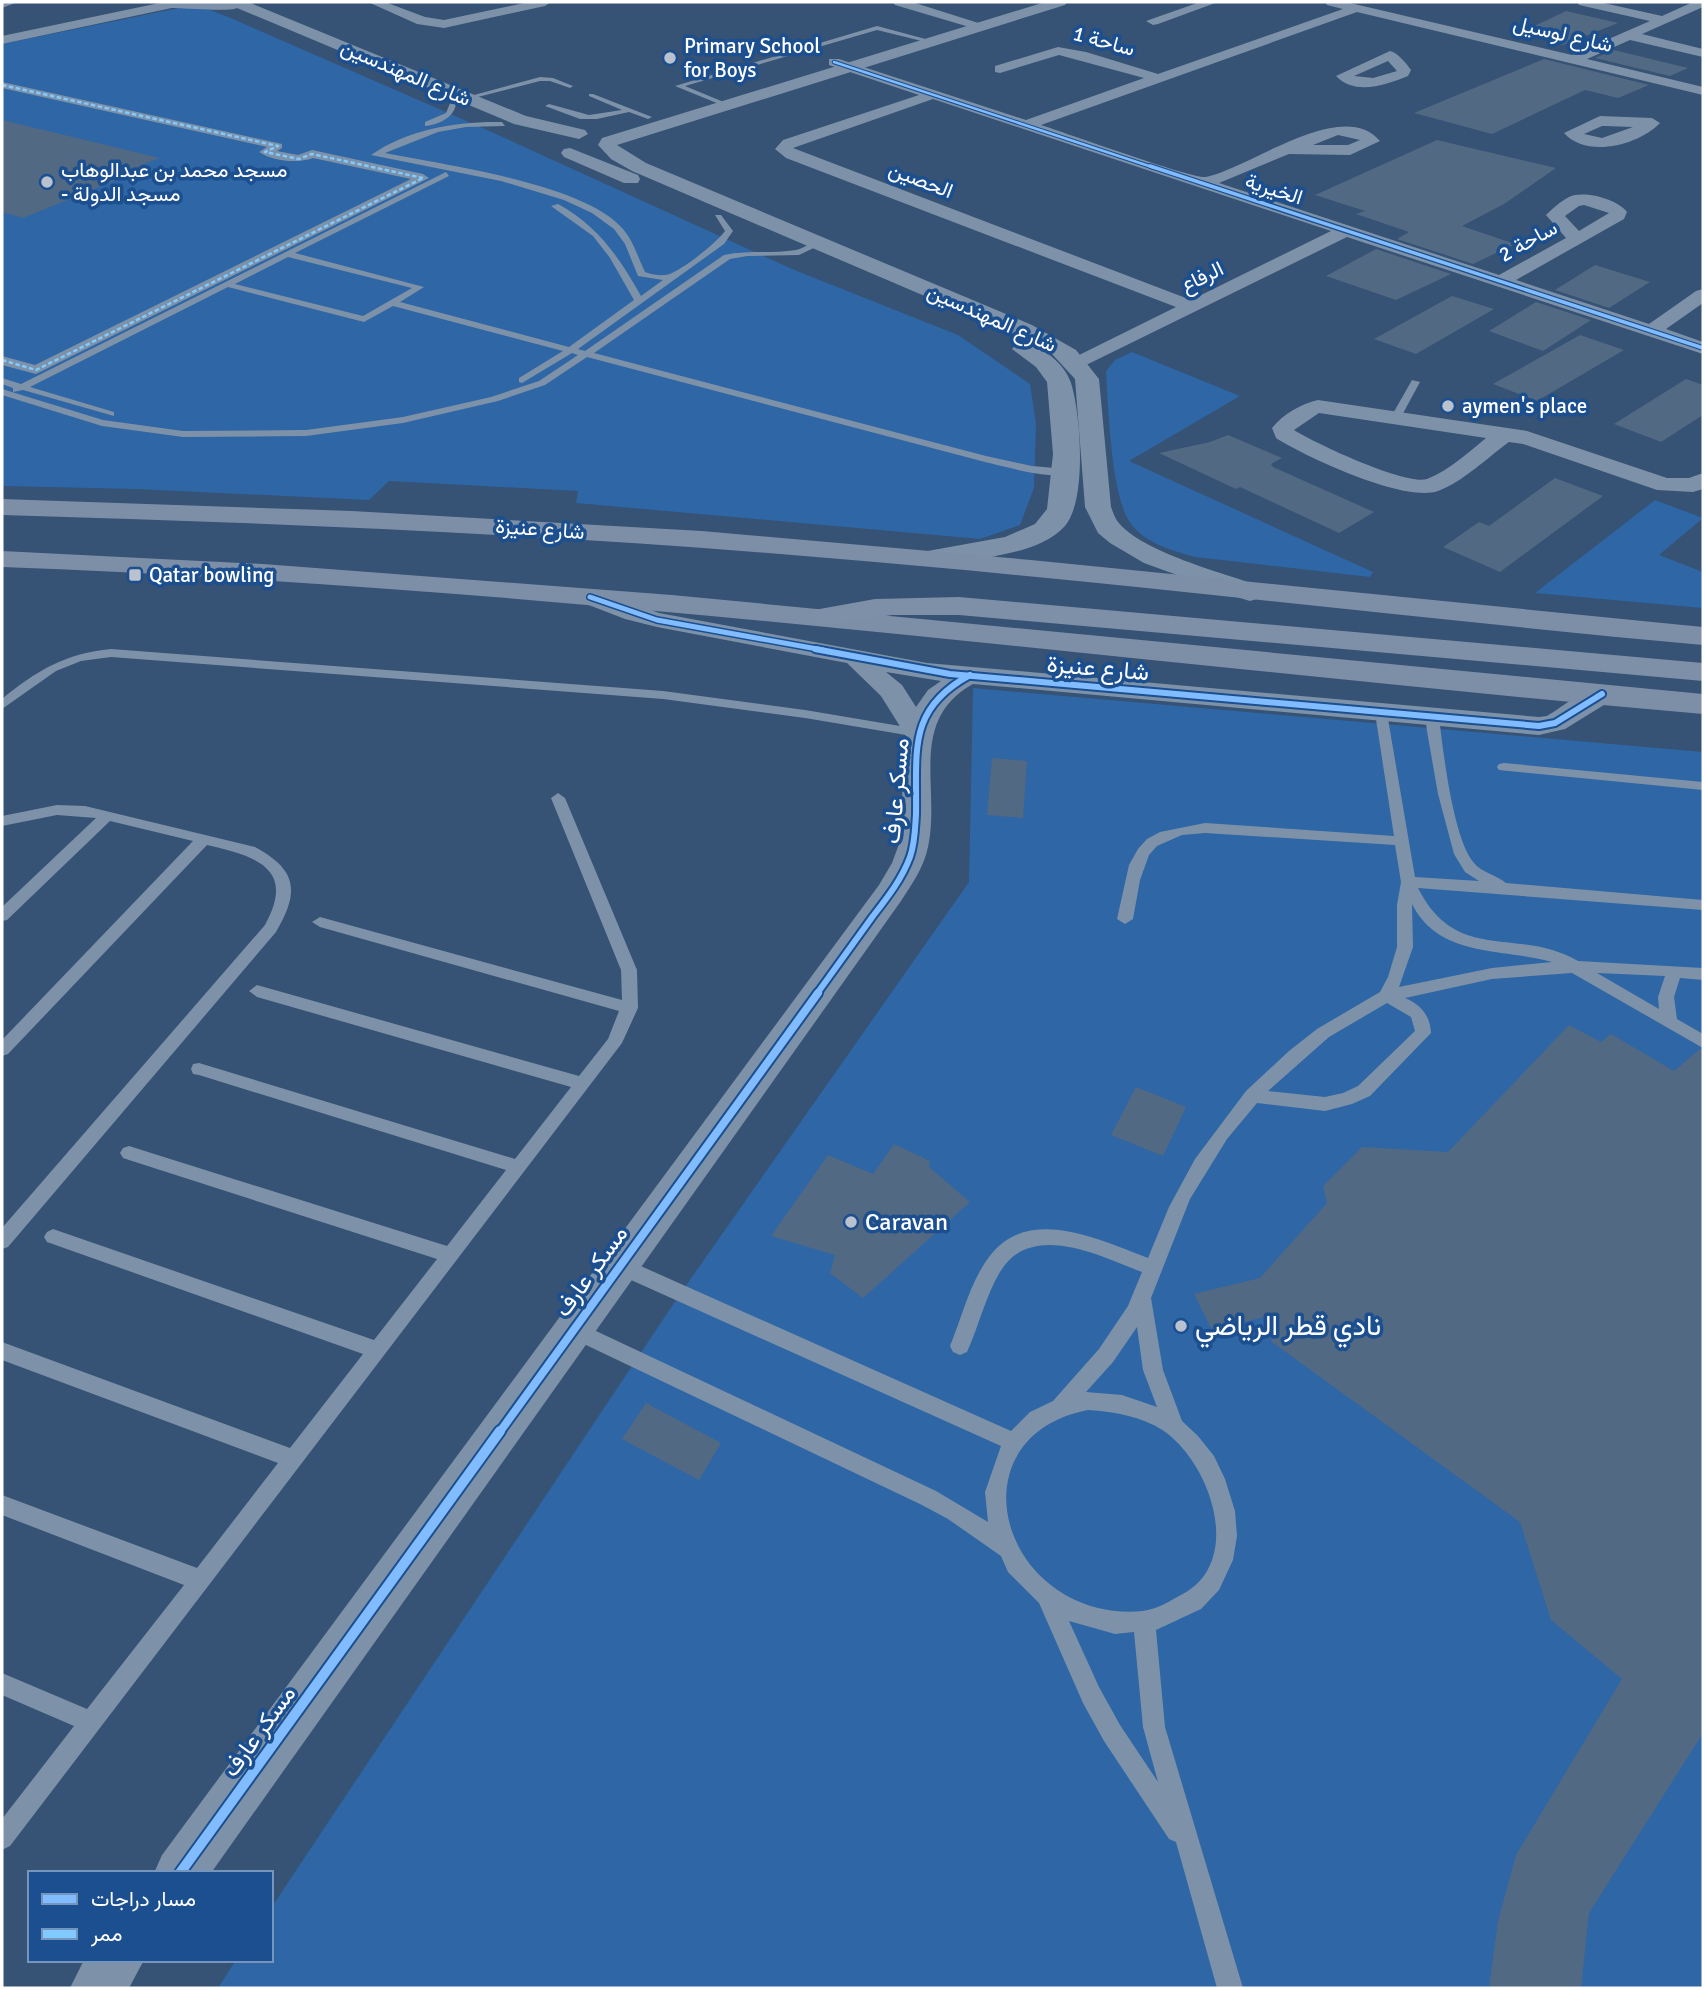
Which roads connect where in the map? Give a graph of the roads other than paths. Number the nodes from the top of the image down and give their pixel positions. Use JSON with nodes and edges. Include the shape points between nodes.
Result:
{"nodes":[{"id":1,"x":12,"y":2,"type":"edge"},
{"id":2,"x":168,"y":2,"type":"edge"},
{"id":3,"x":374,"y":2,"type":"edge"},
{"id":4,"x":545,"y":2,"type":"edge"},
{"id":5,"x":899,"y":2,"type":"edge"},
{"id":6,"x":1031,"y":2,"type":"edge"},
{"id":7,"x":1060,"y":2,"type":"edge"},
{"id":8,"x":1212,"y":2,"type":"edge"},
{"id":9,"x":1331,"y":2,"type":"edge"},
{"id":10,"x":1583,"y":2,"type":"edge"},
{"id":11,"x":1703,"y":2,"type":"edge"},
{"id":12,"x":2,"y":4,"type":"edge"},
{"id":13,"x":228,"y":4,"type":"edge"},
{"id":14,"x":1357,"y":8,"type":"junction"},
{"id":15,"x":1664,"y":20,"type":"junction"},
{"id":16,"x":1153,"y":21,"type":"dead end"},
{"id":17,"x":974,"y":23,"type":"junction"},
{"id":18,"x":1452,"y":31,"type":"junction"},
{"id":19,"x":1628,"y":36,"type":"junction"},
{"id":20,"x":2,"y":38,"type":"edge"},
{"id":21,"x":923,"y":39,"type":"junction"},
{"id":22,"x":1427,"y":41,"type":"dead end"},
{"id":23,"x":1703,"y":53,"type":"edge"},
{"id":24,"x":1573,"y":60,"type":"junction"},
{"id":25,"x":841,"y":64,"type":"junction"},
{"id":26,"x":1000,"y":69,"type":"dead end"},
{"id":27,"x":1395,"y":76,"type":"joint"},
{"id":28,"x":1158,"y":78,"type":"junction"},
{"id":29,"x":2,"y":85,"type":"edge"},
{"id":30,"x":570,"y":86,"type":"dead end"},
{"id":31,"x":503,"y":88,"type":"junction"},
{"id":32,"x":514,"y":92,"type":"dead end"},
{"id":33,"x":591,"y":95,"type":"dead end"},
{"id":34,"x":932,"y":95,"type":"junction"},
{"id":35,"x":1700,"y":97,"type":"edge"},
{"id":36,"x":460,"y":100,"type":"junction"},
{"id":37,"x":718,"y":102,"type":"junction"},
{"id":38,"x":549,"y":106,"type":"dead end"},
{"id":39,"x":629,"y":110,"type":"junction"},
{"id":40,"x":648,"y":117,"type":"junction"},
{"id":41,"x":502,"y":124,"type":"junction"},
{"id":42,"x":1024,"y":126,"type":"junction"},
{"id":43,"x":1625,"y":136,"type":"joint"},
{"id":44,"x":596,"y":139,"type":"junction"},
{"id":45,"x":551,"y":144,"type":"junction"},
{"id":46,"x":1287,"y":149,"type":"junction"},
{"id":47,"x":570,"y":153,"type":"junction"},
{"id":48,"x":372,"y":154,"type":"junction"},
{"id":49,"x":360,"y":155,"type":"dead end"},
{"id":50,"x":446,"y":174,"type":"junction"},
{"id":51,"x":1203,"y":184,"type":"junction"},
{"id":52,"x":718,"y":217,"type":"junction"},
{"id":53,"x":1345,"y":231,"type":"junction"},
{"id":54,"x":1577,"y":239,"type":"junction"},
{"id":55,"x":809,"y":247,"type":"junction"},
{"id":56,"x":287,"y":254,"type":"junction"},
{"id":57,"x":671,"y":277,"type":"junction"},
{"id":58,"x":1500,"y":282,"type":"junction"},
{"id":59,"x":226,"y":284,"type":"junction"},
{"id":60,"x":1703,"y":295,"type":"edge"},
{"id":61,"x":639,"y":301,"type":"junction"},
{"id":62,"x":393,"y":303,"type":"junction"},
{"id":63,"x":1193,"y":307,"type":"junction"},
{"id":64,"x":1651,"y":331,"type":"junction"},
{"id":65,"x":1703,"y":348,"type":"edge"},
{"id":66,"x":570,"y":350,"type":"junction"},
{"id":67,"x":585,"y":354,"type":"junction"},
{"id":68,"x":2,"y":360,"type":"edge"},
{"id":69,"x":1078,"y":363,"type":"junction"},
{"id":70,"x":2,"y":381,"type":"edge"},
{"id":71,"x":1415,"y":382,"type":"dead end"},
{"id":72,"x":20,"y":387,"type":"junction"},
{"id":73,"x":5,"y":393,"type":"edge"},
{"id":74,"x":1395,"y":417,"type":"junction"},
{"id":75,"x":1506,"y":434,"type":"junction"},
{"id":76,"x":1066,"y":472,"type":"junction"},
{"id":77,"x":1703,"y":480,"type":"edge"},
{"id":78,"x":2,"y":507,"type":"edge"},
{"id":79,"x":932,"y":558,"type":"junction"},
{"id":80,"x":2,"y":559,"type":"edge"},
{"id":81,"x":1250,"y":592,"type":"junction"},
{"id":82,"x":590,"y":597,"type":"junction"},
{"id":83,"x":824,"y":616,"type":"junction"},
{"id":84,"x":1703,"y":636,"type":"edge"},
{"id":85,"x":856,"y":659,"type":"junction"},
{"id":86,"x":1703,"y":672,"type":"edge"},
{"id":87,"x":970,"y":675,"type":"junction"},
{"id":88,"x":1602,"y":694,"type":"junction"},
{"id":89,"x":1703,"y":704,"type":"edge"},
{"id":90,"x":2,"y":705,"type":"edge"},
{"id":91,"x":1381,"y":713,"type":"junction"},
{"id":92,"x":1432,"y":717,"type":"junction"},
{"id":93,"x":918,"y":733,"type":"junction"},
{"id":94,"x":1504,"y":767,"type":"dead end"},
{"id":95,"x":1702,"y":788,"type":"edge"},
{"id":96,"x":558,"y":797,"type":"dead end"},
{"id":97,"x":107,"y":816,"type":"junction"},
{"id":98,"x":2,"y":821,"type":"edge"},
{"id":99,"x":204,"y":839,"type":"junction"},
{"id":100,"x":1401,"y":841,"type":"junction"},
{"id":101,"x":1408,"y":882,"type":"junction"},
{"id":102,"x":1508,"y":888,"type":"junction"},
{"id":103,"x":1703,"y":905,"type":"edge"},
{"id":104,"x":2,"y":916,"type":"edge"},
{"id":105,"x":1125,"y":919,"type":"dead end"},
{"id":106,"x":320,"y":922,"type":"dead end"},
{"id":107,"x":1573,"y":965,"type":"junction"},
{"id":108,"x":1674,"y":971,"type":"junction"},
{"id":109,"x":1703,"y":974,"type":"edge"},
{"id":110,"x":257,"y":991,"type":"dead end"},
{"id":111,"x":1386,"y":996,"type":"junction"},
{"id":112,"x":629,"y":1008,"type":"junction"},
{"id":113,"x":1669,"y":1023,"type":"junction"},
{"id":114,"x":1703,"y":1042,"type":"edge"},
{"id":115,"x":2,"y":1050,"type":"edge"},
{"id":116,"x":199,"y":1069,"type":"dead end"},
{"id":117,"x":583,"y":1084,"type":"junction"},
{"id":118,"x":1252,"y":1096,"type":"junction"},
{"id":119,"x":129,"y":1153,"type":"dead end"},
{"id":120,"x":519,"y":1167,"type":"junction"},
{"id":121,"x":53,"y":1237,"type":"dead end"},
{"id":122,"x":2,"y":1241,"type":"edge"},
{"id":123,"x":451,"y":1255,"type":"junction"},
{"id":124,"x":618,"y":1265,"type":"junction"},
{"id":125,"x":1152,"y":1268,"type":"junction"},
{"id":126,"x":1142,"y":1299,"type":"junction"},
{"id":127,"x":572,"y":1329,"type":"junction"},
{"id":128,"x":960,"y":1346,"type":"dead end"},
{"id":129,"x":377,"y":1350,"type":"junction"},
{"id":130,"x":2,"y":1351,"type":"edge"},
{"id":131,"x":1060,"y":1407,"type":"junction"},
{"id":132,"x":1174,"y":1426,"type":"junction"},
{"id":133,"x":1014,"y":1442,"type":"junction"},
{"id":134,"x":293,"y":1460,"type":"junction"},
{"id":135,"x":2,"y":1505,"type":"edge"},
{"id":136,"x":1007,"y":1548,"type":"junction"},
{"id":137,"x":200,"y":1580,"type":"junction"},
{"id":138,"x":1048,"y":1598,"type":"junction"},
{"id":139,"x":1144,"y":1624,"type":"junction"},
{"id":140,"x":2,"y":1684,"type":"edge"},
{"id":141,"x":91,"y":1722,"type":"junction"},
{"id":142,"x":2,"y":1838,"type":"edge"},
{"id":143,"x":1186,"y":1845,"type":"junction"},
{"id":144,"x":181,"y":1871,"type":"edge"},
{"id":145,"x":116,"y":1962,"type":"edge"},
{"id":146,"x":97,"y":1988,"type":"edge"},
{"id":147,"x":1230,"y":1988,"type":"edge"}],
"edges":[{"from":1,"to":12,"type":"street"},
{"from":2,"to":13,"type":"street","name":"شارع المهندسين"},
{"from":2,"to":20,"type":"street"},
{"from":3,"to":4,"type":"street","via":[[422,21],[444,23]]},
{"from":5,"to":17,"type":"street"},
{"from":6,"to":17,"type":"street"},
{"from":7,"to":17,"type":"street"},
{"from":8,"to":16,"type":"street"},
{"from":9,"to":14,"type":"street","name":"شارع لوسيل"},
{"from":10,"to":15,"type":"street"},
{"from":11,"to":15,"type":"street"},
{"from":13,"to":36,"type":"street","name":"شارع المهندسين"},
{"from":14,"to":18,"type":"street","name":"شارع لوسيل"},
{"from":14,"to":28,"type":"street"},
{"from":15,"to":19,"type":"street"},
{"from":17,"to":21,"type":"street"},
{"from":18,"to":22,"type":"street"},
{"from":18,"to":24,"type":"street","name":"شارع لوسيل"},
{"from":19,"to":23,"type":"street"},
{"from":19,"to":24,"type":"street"},
{"from":21,"to":25,"type":"street"},
{"from":21,"to":37,"type":"lane","via":[[873,29],[678,86]]},
{"from":24,"to":35,"type":"street","name":"شارع لوسيل"},
{"from":25,"to":34,"type":"street","name":"الخيرية"},
{"from":25,"to":37,"type":"street"},
{"from":26,"to":28,"type":"street","name":"ساحة 1","via":[[1058,51]]},
{"from":27,"to":27,"type":"street","via":[[1404,70],[1396,53],[1343,76],[1371,84]]},
{"from":28,"to":42,"type":"street"},
{"from":29,"to":68,"type":"street","via":[[278,146],[265,152],[290,158],[312,153],[423,178],[36,370]]},
{"from":30,"to":31,"type":"lane","via":[[546,78]]},
{"from":31,"to":32,"type":"lane"},
{"from":31,"to":36,"type":"lane"},
{"from":33,"to":39,"type":"lane"},
{"from":34,"to":42,"type":"street","name":"الخيرية"},
{"from":34,"to":63,"type":"street","name":"الحصين","via":[[797,140],[783,149]]},
{"from":36,"to":41,"type":"street","name":"شارع المهندسين"},
{"from":36,"to":44,"type":"street","name":"شارع المهندسين","via":[[530,124]]},
{"from":36,"to":48,"type":"lane","via":[[441,118]]},
{"from":37,"to":40,"type":"street"},
{"from":37,"to":44,"type":"street"},
{"from":38,"to":39,"type":"lane","via":[[587,119]]},
{"from":39,"to":40,"type":"lane"},
{"from":40,"to":44,"type":"street"},
{"from":41,"to":45,"type":"street","name":"شارع المهندسين"},
{"from":41,"to":48,"type":"lane","via":[[433,129]]},
{"from":42,"to":51,"type":"street","name":"الخيرية"},
{"from":43,"to":43,"type":"street","via":[[1585,125],[1657,120]]},
{"from":44,"to":45,"type":"street","via":[[557,138]]},
{"from":44,"to":47,"type":"street","via":[[596,151]]},
{"from":44,"to":55,"type":"street","name":"شارع المهندسين","via":[[639,167]]},
{"from":45,"to":47,"type":"street","name":"شارع المهندسين"},
{"from":46,"to":46,"type":"street","via":[[1320,135],[1345,131],[1371,139],[1343,150]]},
{"from":46,"to":51,"type":"street"},
{"from":47,"to":52,"type":"street","name":"شارع المهندسين"},
{"from":48,"to":49,"type":"lane"},
{"from":48,"to":50,"type":"lane"},
{"from":48,"to":57,"type":"lane","via":[[530,187],[571,202],[618,228],[633,248],[641,274]]},
{"from":50,"to":56,"type":"lane"},
{"from":50,"to":61,"type":"lane","via":[[520,193],[573,215],[611,249]]},
{"from":51,"to":53,"type":"street","name":"الخيرية"},
{"from":52,"to":55,"type":"street","name":"شارع المهندسين"},
{"from":52,"to":57,"type":"lane","via":[[729,231],[725,238]]},
{"from":53,"to":58,"type":"street","name":"الخيرية"},
{"from":53,"to":63,"type":"street","name":"الرفاع"},
{"from":54,"to":54,"type":"street","name":"ساحة 2","via":[[1612,220],[1618,212],[1584,200],[1565,206],[1555,215]]},
{"from":54,"to":58,"type":"street","name":"ساحة 2"},
{"from":55,"to":67,"type":"lane","via":[[727,257]]},
{"from":55,"to":69,"type":"street","name":"شارع المهندسين","via":[[1042,338]]},
{"from":55,"to":76,"type":"street","name":"شارع المهندسين","via":[[1043,360],[1059,382]]},
{"from":56,"to":59,"type":"lane"},
{"from":56,"to":62,"type":"lane","via":[[420,287]]},
{"from":57,"to":61,"type":"lane"},
{"from":58,"to":64,"type":"street","name":"الخيرية"},
{"from":59,"to":62,"type":"lane","via":[[364,319]]},
{"from":59,"to":72,"type":"lane"},
{"from":60,"to":64,"type":"street"},
{"from":61,"to":66,"type":"lane"},
{"from":62,"to":66,"type":"lane"},
{"from":63,"to":69,"type":"street","name":"الرفاع"},
{"from":64,"to":65,"type":"street","name":"الخيرية"},
{"from":66,"to":67,"type":"lane"},
{"from":66,"to":72,"type":"lane","via":[[526,379],[482,393],[357,419],[265,427],[140,419]]},
{"from":67,"to":73,"type":"lane","via":[[542,383],[494,399],[403,420],[306,433],[217,435],[130,428]]},
{"from":67,"to":76,"type":"lane","via":[[985,459]]},
{"from":69,"to":81,"type":"street","name":"شارع المهندسين","via":[[1087,379],[1098,507],[1107,526],[1153,555]]},
{"from":70,"to":72,"type":"lane"},
{"from":71,"to":74,"type":"lane"},
{"from":72,"to":73,"type":"lane"},
{"from":74,"to":75,"type":"street"},
{"from":74,"to":75,"type":"street","via":[[1318,406],[1283,428],[1298,442],[1420,488],[1439,481]]},
{"from":75,"to":77,"type":"street","via":[[1560,447],[1665,485],[1693,485]]},
{"from":76,"to":79,"type":"street","name":"شارع المهندسين","via":[[1061,508],[1054,521],[1037,534]]},
{"from":78,"to":79,"type":"main road","name":"شارع عنيزة","via":[[365,518]]},
{"from":79,"to":81,"type":"main road","name":"شارع عنيزة"},
{"from":80,"to":82,"type":"main road","name":"شارع عنيزة","via":[[118,562]]},
{"from":81,"to":84,"type":"main road","name":"شارع عنيزة"},
{"from":82,"to":83,"type":"main road","name":"شارع عنيزة"},
{"from":82,"to":85,"type":"street","name":"شارع عنيزة","via":[[644,619]]},
{"from":83,"to":86,"type":"highway","via":[[901,604],[959,606]]},
{"from":83,"to":88,"type":"main road","name":"شارع عنيزة"},
{"from":85,"to":87,"type":"street","name":"شارع عنيزة"},
{"from":85,"to":93,"type":"street","name":"مسكر عارف","via":[[892,691]]},
{"from":87,"to":91,"type":"street","name":"شارع عنيزة"},
{"from":87,"to":93,"type":"street","name":"مسكر عارف","via":[[935,698]]},
{"from":88,"to":89,"type":"main road","name":"شارع عنيزة"},
{"from":88,"to":92,"type":"street","name":"شارع عنيزة","via":[[1555,723],[1539,726]]},
{"from":90,"to":93,"type":"lane","via":[[54,665],[83,655],[111,653],[663,695]]},
{"from":91,"to":92,"type":"street","name":"شارع عنيزة"},
{"from":91,"to":100,"type":"lane"},
{"from":92,"to":102,"type":"lane","via":[[1462,857],[1474,872]]},
{"from":93,"to":124,"type":"street","name":"مسكر عارف","via":[[914,846],[904,872]]},
{"from":94,"to":95,"type":"lane"},
{"from":96,"to":112,"type":"lane","via":[[629,971]]},
{"from":97,"to":98,"type":"lane","via":[[57,810]]},
{"from":97,"to":99,"type":"lane"},
{"from":97,"to":104,"type":"lane"},
{"from":99,"to":115,"type":"lane"},
{"from":99,"to":122,"type":"lane","via":[[250,850],[268,860],[284,881],[283,909]]},
{"from":100,"to":101,"type":"lane"},
{"from":100,"to":105,"type":"lane","via":[[1175,830],[1153,839],[1134,867]]},
{"from":101,"to":102,"type":"lane"},
{"from":101,"to":107,"type":"lane","via":[[1425,915],[1455,938],[1551,955]]},
{"from":101,"to":111,"type":"lane","via":[[1405,947]]},
{"from":102,"to":103,"type":"lane"},
{"from":106,"to":112,"type":"lane"},
{"from":107,"to":108,"type":"lane"},
{"from":107,"to":111,"type":"lane","via":[[1494,971]]},
{"from":107,"to":113,"type":"lane"},
{"from":108,"to":109,"type":"lane"},
{"from":108,"to":113,"type":"lane","via":[[1666,998]]},
{"from":110,"to":117,"type":"lane"},
{"from":111,"to":118,"type":"lane","via":[[1328,1031]]},
{"from":111,"to":118,"type":"lane","via":[[1420,1014],[1423,1032],[1363,1091],[1325,1104]]},
{"from":112,"to":117,"type":"lane","via":[[614,1043]]},
{"from":113,"to":114,"type":"lane"},
{"from":116,"to":120,"type":"lane"},
{"from":117,"to":120,"type":"lane"},
{"from":118,"to":125,"type":"lane","via":[[1216,1140],[1183,1195]]},
{"from":119,"to":123,"type":"lane"},
{"from":120,"to":123,"type":"lane"},
{"from":121,"to":129,"type":"lane"},
{"from":123,"to":129,"type":"lane"},
{"from":124,"to":127,"type":"street","name":"مسكر عارف"},
{"from":124,"to":133,"type":"lane"},
{"from":125,"to":126,"type":"lane"},
{"from":125,"to":128,"type":"lane","via":[[1057,1237],[1018,1241],[994,1264]]},
{"from":126,"to":131,"type":"lane","via":[[1096,1367]]},
{"from":126,"to":132,"type":"lane","via":[[1153,1370]]},
{"from":127,"to":136,"type":"lane","via":[[929,1498]]},
{"from":127,"to":144,"type":"street","name":"مسكر عارف"},
{"from":129,"to":134,"type":"lane"},
{"from":130,"to":134,"type":"lane"},
{"from":131,"to":132,"type":"lane","via":[[1088,1401],[1118,1402]]},
{"from":131,"to":133,"type":"lane","via":[[1042,1415]]},
{"from":132,"to":139,"type":"lane","via":[[1198,1449],[1216,1477],[1226,1508],[1227,1540],[1218,1570],[1200,1595],[1175,1614]]},
{"from":133,"to":136,"type":"lane","via":[[998,1480],[996,1503]]},
{"from":134,"to":137,"type":"lane"},
{"from":135,"to":137,"type":"lane"},
{"from":136,"to":138,"type":"lane"},
{"from":137,"to":141,"type":"lane"},
{"from":138,"to":139,"type":"lane","via":[[1079,1616],[1111,1624]]},
{"from":138,"to":143,"type":"lane","via":[[1112,1734]]},
{"from":139,"to":143,"type":"lane","via":[[1154,1727]]},
{"from":140,"to":141,"type":"lane"},
{"from":141,"to":142,"type":"lane"},
{"from":143,"to":147,"type":"lane"},
{"from":145,"to":146,"type":"street"}]}
